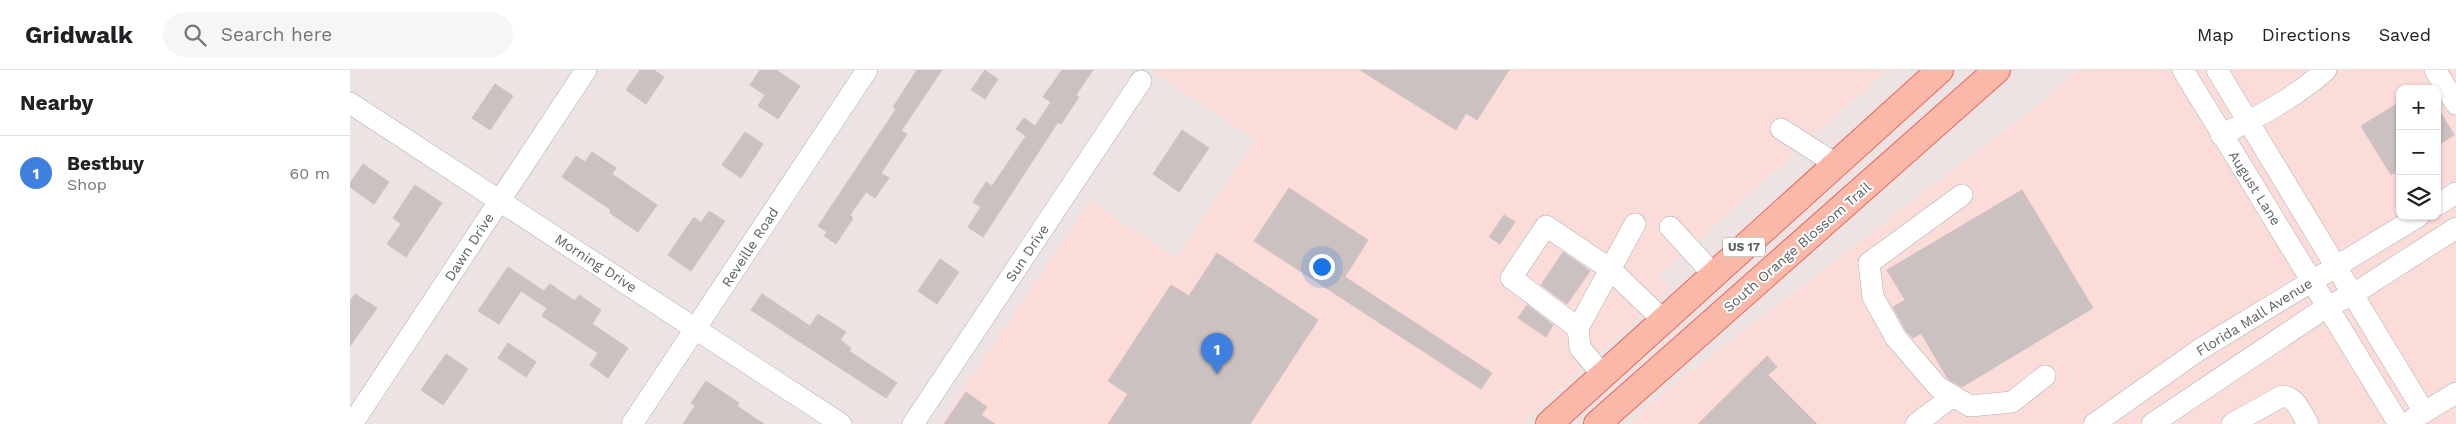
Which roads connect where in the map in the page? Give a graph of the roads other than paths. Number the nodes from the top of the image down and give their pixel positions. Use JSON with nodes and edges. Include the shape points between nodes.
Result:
{"nodes":[{"id":1,"x":586,"y":70,"type":"edge"},
{"id":2,"x":867,"y":70,"type":"edge"},
{"id":3,"x":1940,"y":70,"type":"edge"},
{"id":4,"x":1997,"y":70,"type":"edge"},
{"id":5,"x":2183,"y":70,"type":"edge"},
{"id":6,"x":2217,"y":70,"type":"edge"},
{"id":7,"x":2326,"y":70,"type":"edge"},
{"id":8,"x":2435,"y":70,"type":"edge"},
{"id":9,"x":1141,"y":82,"type":"dead end"},
{"id":10,"x":350,"y":103,"type":"edge"},
{"id":11,"x":2456,"y":104,"type":"edge"},
{"id":12,"x":2249,"y":122,"type":"junction"},
{"id":13,"x":1781,"y":129,"type":"dead end"},
{"id":14,"x":2222,"y":135,"type":"junction"},
{"id":15,"x":1836,"y":164,"type":"junction"},
{"id":16,"x":2456,"y":194,"type":"edge"},
{"id":17,"x":1962,"y":195,"type":"dead end"},
{"id":18,"x":499,"y":200,"type":"junction"},
{"id":19,"x":2441,"y":203,"type":"edge"},
{"id":20,"x":2411,"y":220,"type":"edge"},
{"id":21,"x":1635,"y":224,"type":"dead end"},
{"id":22,"x":1670,"y":227,"type":"dead end"},
{"id":23,"x":2456,"y":228,"type":"edge"},
{"id":24,"x":2335,"y":267,"type":"junction"},
{"id":25,"x":1610,"y":269,"type":"junction"},
{"id":26,"x":1713,"y":274,"type":"junction"},
{"id":27,"x":2312,"y":280,"type":"junction"},
{"id":28,"x":2352,"y":295,"type":"junction"},
{"id":29,"x":2328,"y":306,"type":"junction"},
{"id":30,"x":1663,"y":320,"type":"junction"},
{"id":31,"x":697,"y":328,"type":"junction"},
{"id":32,"x":1578,"y":328,"type":"junction"},
{"id":33,"x":1603,"y":375,"type":"junction"},
{"id":34,"x":2046,"y":376,"type":"dead end"},
{"id":35,"x":2456,"y":393,"type":"edge"},
{"id":36,"x":1953,"y":396,"type":"junction"},
{"id":37,"x":2424,"y":412,"type":"junction"},
{"id":38,"x":352,"y":424,"type":"edge"},
{"id":39,"x":632,"y":424,"type":"edge"},
{"id":40,"x":841,"y":424,"type":"edge"},
{"id":41,"x":913,"y":424,"type":"edge"},
{"id":42,"x":1549,"y":424,"type":"edge"},
{"id":43,"x":1597,"y":424,"type":"edge"},
{"id":44,"x":1916,"y":424,"type":"edge"},
{"id":45,"x":2094,"y":424,"type":"edge"},
{"id":46,"x":2152,"y":424,"type":"edge"},
{"id":47,"x":2232,"y":424,"type":"edge"},
{"id":48,"x":2308,"y":424,"type":"edge"},
{"id":49,"x":2399,"y":424,"type":"edge"},
{"id":50,"x":2404,"y":424,"type":"edge"}],
"edges":[{"from":1,"to":18,"type":"street","name":"Dawn Drive"},
{"from":2,"to":31,"type":"street","name":"Reveille Road"},
{"from":3,"to":15,"type":"main road","number":"US 17"},
{"from":4,"to":43,"type":"main road","name":"South Orange Blossom Trail","number":"US 17"},
{"from":5,"to":14,"type":"street","name":"August Lane"},
{"from":6,"to":12,"type":"street","name":"August Lane"},
{"from":7,"to":12,"type":"street"},
{"from":8,"to":11,"type":"street"},
{"from":9,"to":41,"type":"street","name":"Sun Drive"},
{"from":10,"to":18,"type":"street","name":"Morning Drive"},
{"from":12,"to":14,"type":"street"},
{"from":12,"to":24,"type":"street","name":"August Lane"},
{"from":13,"to":15,"type":"street"},
{"from":14,"to":27,"type":"street","name":"August Lane"},
{"from":15,"to":26,"type":"main road","number":"US 17"},
{"from":16,"to":19,"type":"street"},
{"from":17,"to":36,"type":"street","via":[[1869,263],[1872,298],[1896,338],[1938,387]]},
{"from":18,"to":31,"type":"street","name":"Morning Drive"},
{"from":18,"to":38,"type":"street","name":"Dawn Drive"},
{"from":20,"to":24,"type":"street","name":"Florida Mall Avenue"},
{"from":21,"to":25,"type":"street"},
{"from":22,"to":26,"type":"street"},
{"from":23,"to":28,"type":"street"},
{"from":24,"to":27,"type":"street","name":"Florida Mall Avenue"},
{"from":24,"to":28,"type":"street","name":"August Lane"},
{"from":25,"to":30,"type":"street"},
{"from":25,"to":32,"type":"street"},
{"from":25,"to":32,"type":"street","via":[[1546,226],[1511,278]]},
{"from":26,"to":30,"type":"main road","number":"US 17"},
{"from":27,"to":29,"type":"street","name":"August Lane"},
{"from":27,"to":45,"type":"street","name":"Florida Mall Avenue","via":[[2199,350]]},
{"from":28,"to":29,"type":"street"},
{"from":28,"to":37,"type":"street","name":"August Lane"},
{"from":29,"to":46,"type":"street"},
{"from":29,"to":49,"type":"street","name":"August Lane"},
{"from":30,"to":33,"type":"main road","number":"US 17"},
{"from":31,"to":39,"type":"street","name":"Reveille Road"},
{"from":31,"to":40,"type":"street","name":"Morning Drive"},
{"from":32,"to":33,"type":"street","via":[[1580,348]]},
{"from":33,"to":42,"type":"main road","number":"US 17"},
{"from":34,"to":36,"type":"street","via":[[2012,402],[1970,406]]},
{"from":35,"to":37,"type":"street"},
{"from":36,"to":44,"type":"street"},
{"from":37,"to":50,"type":"street"},
{"from":47,"to":48,"type":"street","via":[[2282,396],[2295,402]]}]}
